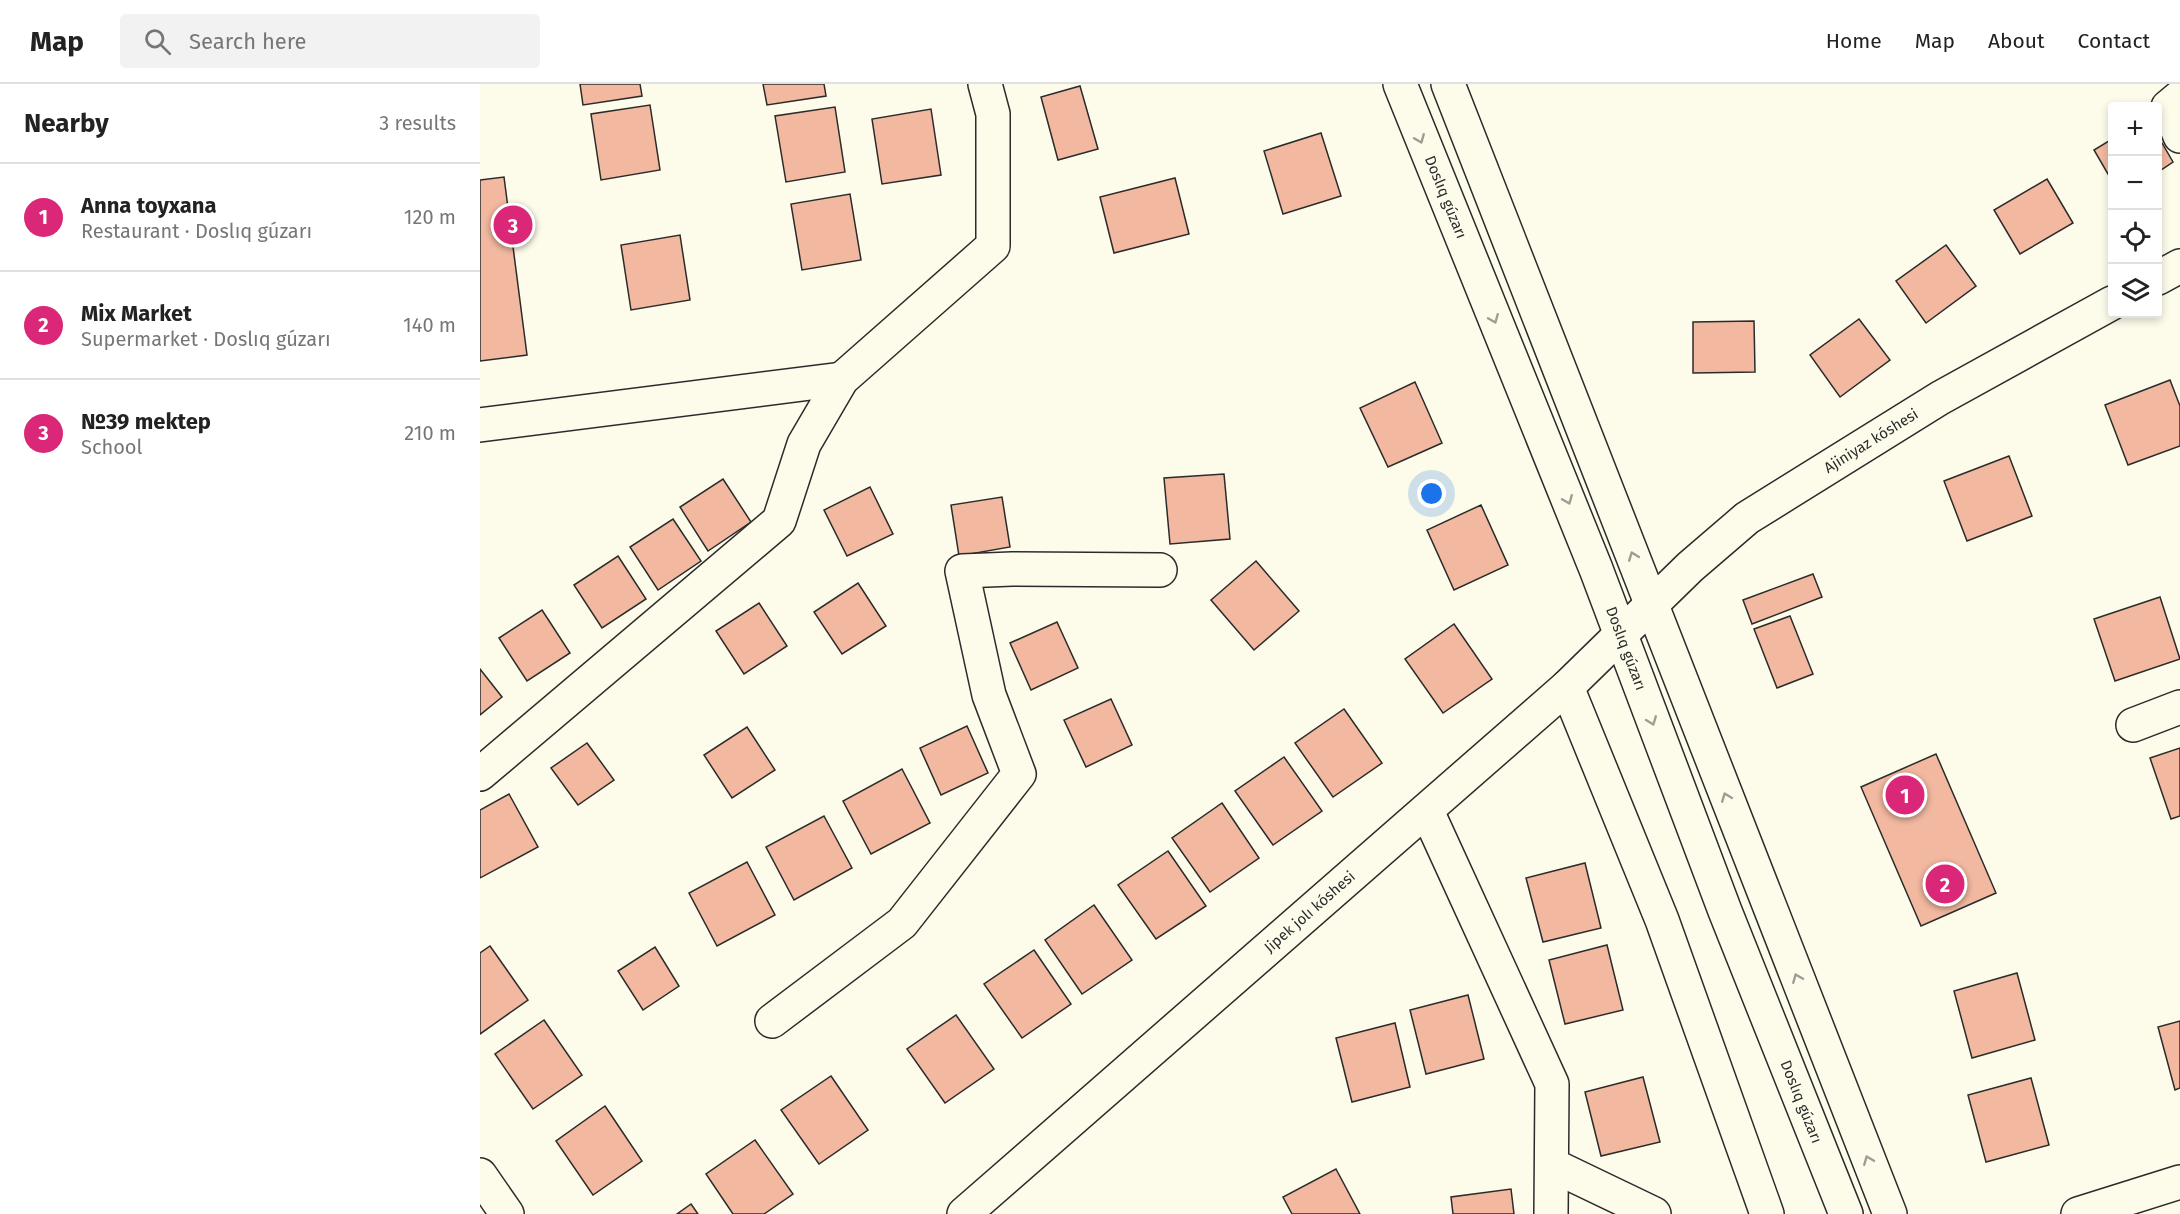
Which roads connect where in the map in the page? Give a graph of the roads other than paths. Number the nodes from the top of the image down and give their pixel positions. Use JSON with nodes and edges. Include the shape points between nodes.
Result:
{"nodes":[{"id":1,"x":985,"y":84,"type":"edge"},
{"id":2,"x":1400,"y":84,"type":"edge"},
{"id":3,"x":1448,"y":84,"type":"edge"},
{"id":4,"x":2180,"y":97,"type":"edge"},
{"id":5,"x":2180,"y":136,"type":"edge"},
{"id":6,"x":2180,"y":266,"type":"edge"},
{"id":7,"x":2162,"y":275,"type":"edge"},
{"id":8,"x":2108,"y":305,"type":"edge"},
{"id":9,"x":842,"y":379,"type":"junction"},
{"id":10,"x":480,"y":425,"type":"edge"},
{"id":11,"x":1160,"y":570,"type":"dead end"},
{"id":12,"x":1652,"y":607,"type":"junction"},
{"id":13,"x":1619,"y":637,"type":"junction"},
{"id":14,"x":1567,"y":687,"type":"junction"},
{"id":15,"x":2180,"y":707,"type":"edge"},
{"id":16,"x":2133,"y":724,"type":"dead end"},
{"id":17,"x":480,"y":774,"type":"edge"},
{"id":18,"x":1427,"y":811,"type":"junction"},
{"id":19,"x":772,"y":1021,"type":"dead end"},
{"id":20,"x":1554,"y":1166,"type":"junction"},
{"id":21,"x":480,"y":1175,"type":"edge"},
{"id":22,"x":2180,"y":1182,"type":"edge"},
{"id":23,"x":507,"y":1214,"type":"edge"},
{"id":24,"x":964,"y":1214,"type":"edge"},
{"id":25,"x":1551,"y":1214,"type":"edge"},
{"id":26,"x":1654,"y":1214,"type":"edge"},
{"id":27,"x":1767,"y":1214,"type":"edge"},
{"id":28,"x":1846,"y":1214,"type":"edge"},
{"id":29,"x":1890,"y":1214,"type":"edge"},
{"id":30,"x":2078,"y":1214,"type":"edge"}],
"edges":[{"from":1,"to":9,"type":"street","via":[[993,114],[993,246]]},
{"from":2,"to":13,"type":"street","name":"Doslıq gúzarı","one_way":true,"via":[[1596,569]]},
{"from":12,"to":3,"type":"street","one_way":true},
{"from":4,"to":5,"type":"street","via":[[2168,107]]},
{"from":6,"to":7,"type":"street"},
{"from":8,"to":12,"type":"street","name":"Ajiniyaz kóshesi","via":[[1940,398],[1747,518],[1690,567]]},
{"from":9,"to":10,"type":"street"},
{"from":9,"to":17,"type":"street","via":[[804,444],[778,521]]},
{"from":11,"to":19,"type":"street","via":[[962,571],[989,695],[1019,774],[902,923]]},
{"from":12,"to":13,"type":"street","name":"Jipek jolı kóshesi"},
{"from":29,"to":12,"type":"street","one_way":true},
{"from":13,"to":14,"type":"street","name":"Jipek jolı kóshesi"},
{"from":13,"to":28,"type":"street","name":"Doslıq gúzarı","one_way":true},
{"from":14,"to":18,"type":"street","name":"Jipek jolı kóshesi"},
{"from":14,"to":27,"type":"street","via":[[1662,920]]},
{"from":15,"to":16,"type":"street"},
{"from":18,"to":20,"type":"street","via":[[1552,1084]]},
{"from":18,"to":24,"type":"street","name":"Jipek jolı kóshesi"},
{"from":20,"to":25,"type":"street"},
{"from":20,"to":26,"type":"street"},
{"from":21,"to":23,"type":"street"},
{"from":22,"to":30,"type":"street"}]}
